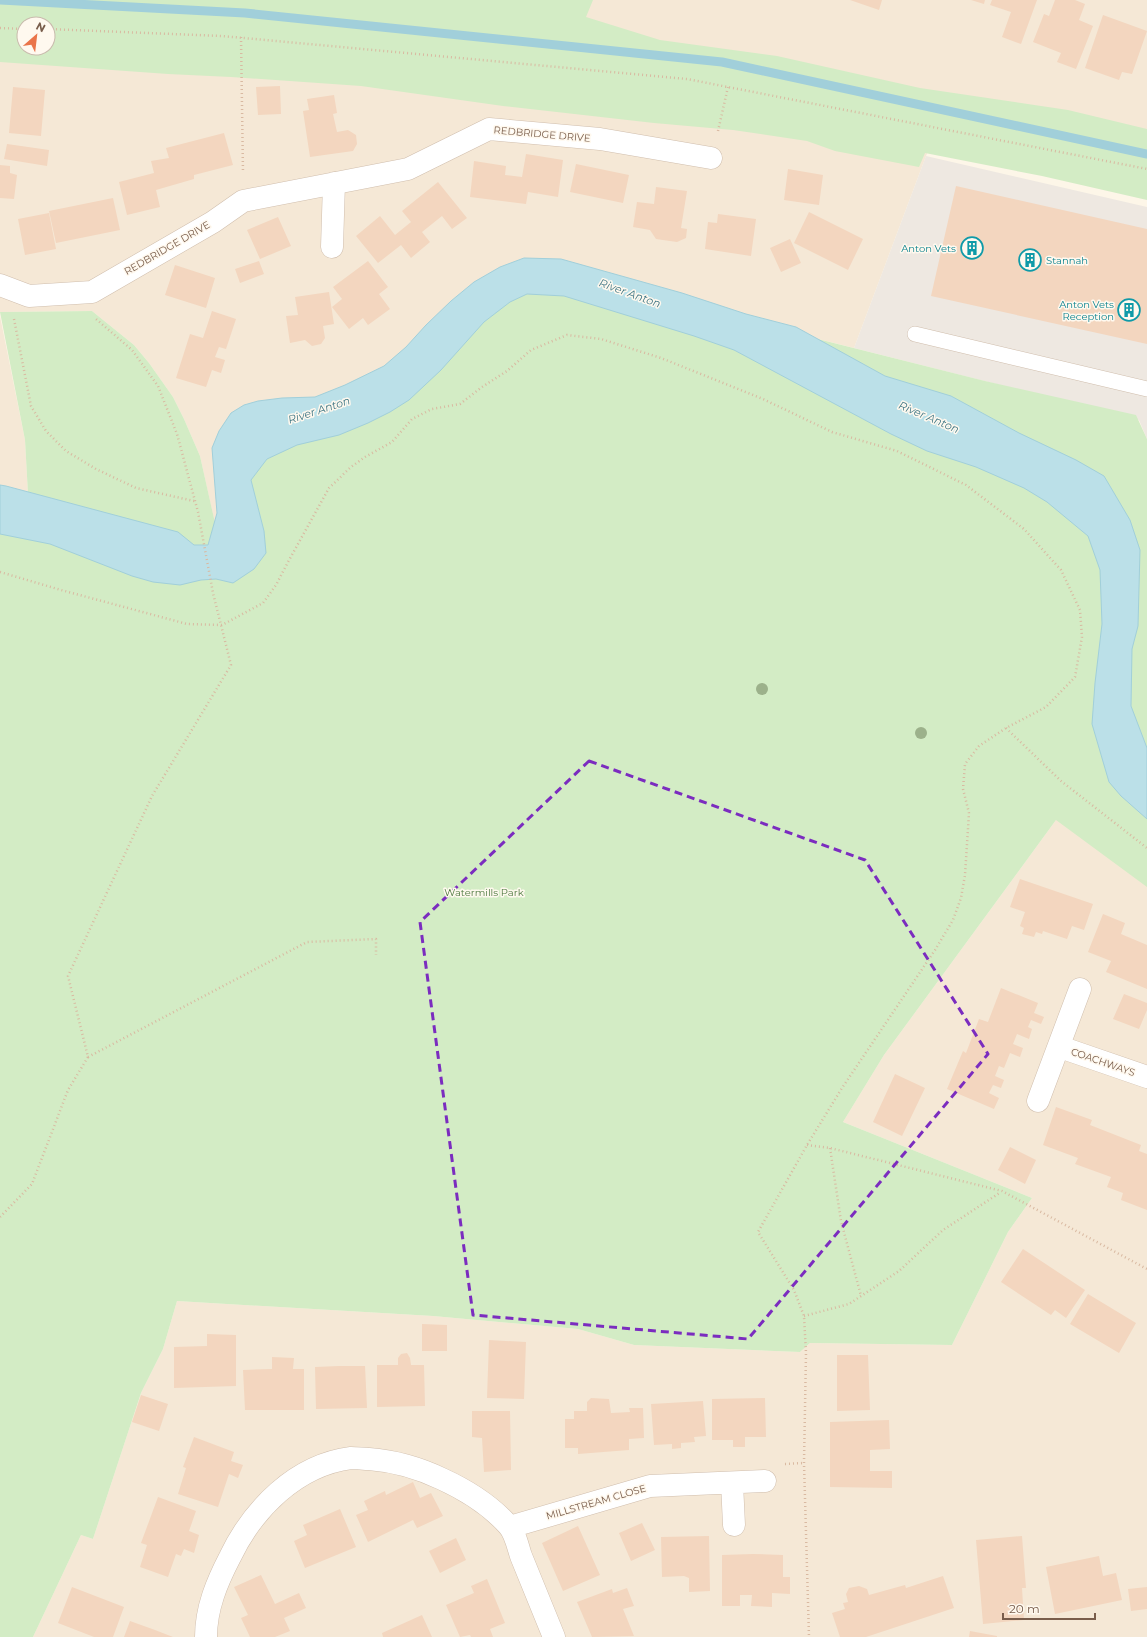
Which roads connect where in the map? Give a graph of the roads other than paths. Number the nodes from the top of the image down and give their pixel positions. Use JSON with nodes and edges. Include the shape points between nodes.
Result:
{"nodes":[{"id":1,"x":711,"y":158,"type":"road end"},
{"id":2,"x":334,"y":183,"type":"junction"},
{"id":3,"x":332,"y":247,"type":"dead end"},
{"id":4,"x":0,"y":285,"type":"edge"},
{"id":5,"x":915,"y":334,"type":"dead end"},
{"id":6,"x":1147,"y":390,"type":"edge"},
{"id":7,"x":1080,"y":990,"type":"dead end"},
{"id":8,"x":1060,"y":1047,"type":"junction"},
{"id":9,"x":1147,"y":1077,"type":"edge"},
{"id":10,"x":1038,"y":1101,"type":"dead end"},
{"id":11,"x":765,"y":1481,"type":"dead end"},
{"id":12,"x":732,"y":1483,"type":"junction"},
{"id":13,"x":734,"y":1525,"type":"dead end"},
{"id":14,"x":510,"y":1526,"type":"junction"},
{"id":15,"x":206,"y":1637,"type":"edge"},
{"id":16,"x":554,"y":1637,"type":"edge"}],
"edges":[{"from":1,"to":2,"type":"street","name":"REDBRIDGE DRIVE","via":[[600,139],[489,129],[408,169]]},
{"from":2,"to":3,"type":"street"},
{"from":2,"to":4,"type":"street","name":"REDBRIDGE DRIVE","via":[[243,201],[213,222],[92,292],[29,296]]},
{"from":5,"to":6,"type":"lane"},
{"from":7,"to":8,"type":"street","name":"COACHWAYS"},
{"from":8,"to":9,"type":"street","name":"COACHWAYS"},
{"from":8,"to":10,"type":"street","name":"COACHWAYS"},
{"from":11,"to":12,"type":"street","name":"MILLSTREAM CLOSE"},
{"from":12,"to":13,"type":"street"},
{"from":12,"to":14,"type":"street","name":"MILLSTREAM CLOSE","via":[[650,1486]]},
{"from":14,"to":15,"type":"street","via":[[489,1507],[460,1487],[422,1470],[388,1460],[352,1458],[320,1466],[295,1479],[271,1498],[253,1518],[220,1576],[212,1600]]},
{"from":14,"to":16,"type":"street"}]}
